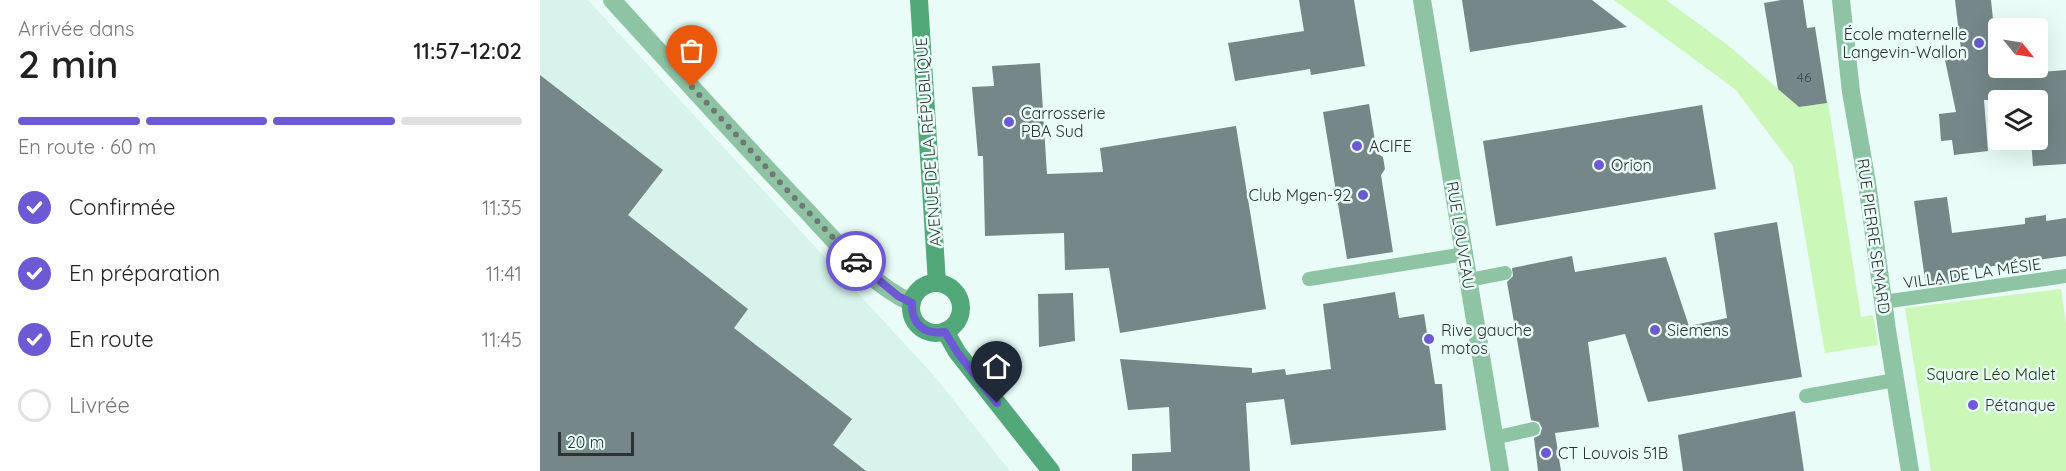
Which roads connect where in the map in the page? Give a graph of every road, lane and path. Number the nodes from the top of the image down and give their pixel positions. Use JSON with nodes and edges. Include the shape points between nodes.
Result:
{"nodes":[{"id":1,"x":612,"y":0,"type":"edge"},
{"id":2,"x":919,"y":0,"type":"edge"},
{"id":3,"x":1422,"y":0,"type":"edge"},
{"id":4,"x":1841,"y":0,"type":"edge"},
{"id":5,"x":1465,"y":254,"type":"junction"},
{"id":6,"x":1505,"y":273,"type":"dead end"},
{"id":7,"x":2066,"y":276,"type":"edge"},
{"id":8,"x":1310,"y":279,"type":"dead end"},
{"id":9,"x":1469,"y":280,"type":"junction"},
{"id":10,"x":937,"y":283,"type":"junction"},
{"id":11,"x":1883,"y":302,"type":"junction"},
{"id":12,"x":912,"y":303,"type":"junction"},
{"id":13,"x":945,"y":332,"type":"junction"},
{"id":14,"x":1895,"y":380,"type":"junction"},
{"id":15,"x":1806,"y":396,"type":"dead end"},
{"id":16,"x":1533,"y":429,"type":"dead end"},
{"id":17,"x":1494,"y":438,"type":"junction"},
{"id":18,"x":1051,"y":471,"type":"edge"},
{"id":19,"x":1500,"y":471,"type":"edge"},
{"id":20,"x":1910,"y":471,"type":"edge"}],
"edges":[{"from":1,"to":12,"type":"street","via":[[825,230],[870,274]]},
{"from":2,"to":10,"type":"main road","name":"AVENUE DE LA RÉPUBLIQUE"},
{"from":3,"to":5,"type":"street","name":"RUE LOUVEAU"},
{"from":4,"to":11,"type":"street","name":"RUE PIERRE SEMARD"},
{"from":5,"to":8,"type":"lane"},
{"from":5,"to":9,"type":"street","name":"RUE LOUVEAU"},
{"from":6,"to":9,"type":"lane"},
{"from":7,"to":11,"type":"lane","name":"VILLA DE LA MÉSIE"},
{"from":9,"to":17,"type":"street","name":"RUE LOUVEAU"},
{"from":10,"to":12,"type":"main road","via":[[921,288]]},
{"from":10,"to":13,"type":"main road","via":[[952,289],[960,304],[958,320]]},
{"from":11,"to":14,"type":"street","name":"RUE PIERRE SEMARD"},
{"from":12,"to":13,"type":"main road","via":[[911,312],[920,327],[927,332]]},
{"from":13,"to":18,"type":"main road"},
{"from":14,"to":15,"type":"lane"},
{"from":14,"to":20,"type":"street","name":"RUE PIERRE SEMARD"},
{"from":16,"to":17,"type":"lane"},
{"from":17,"to":19,"type":"street","name":"RUE LOUVEAU"}]}
